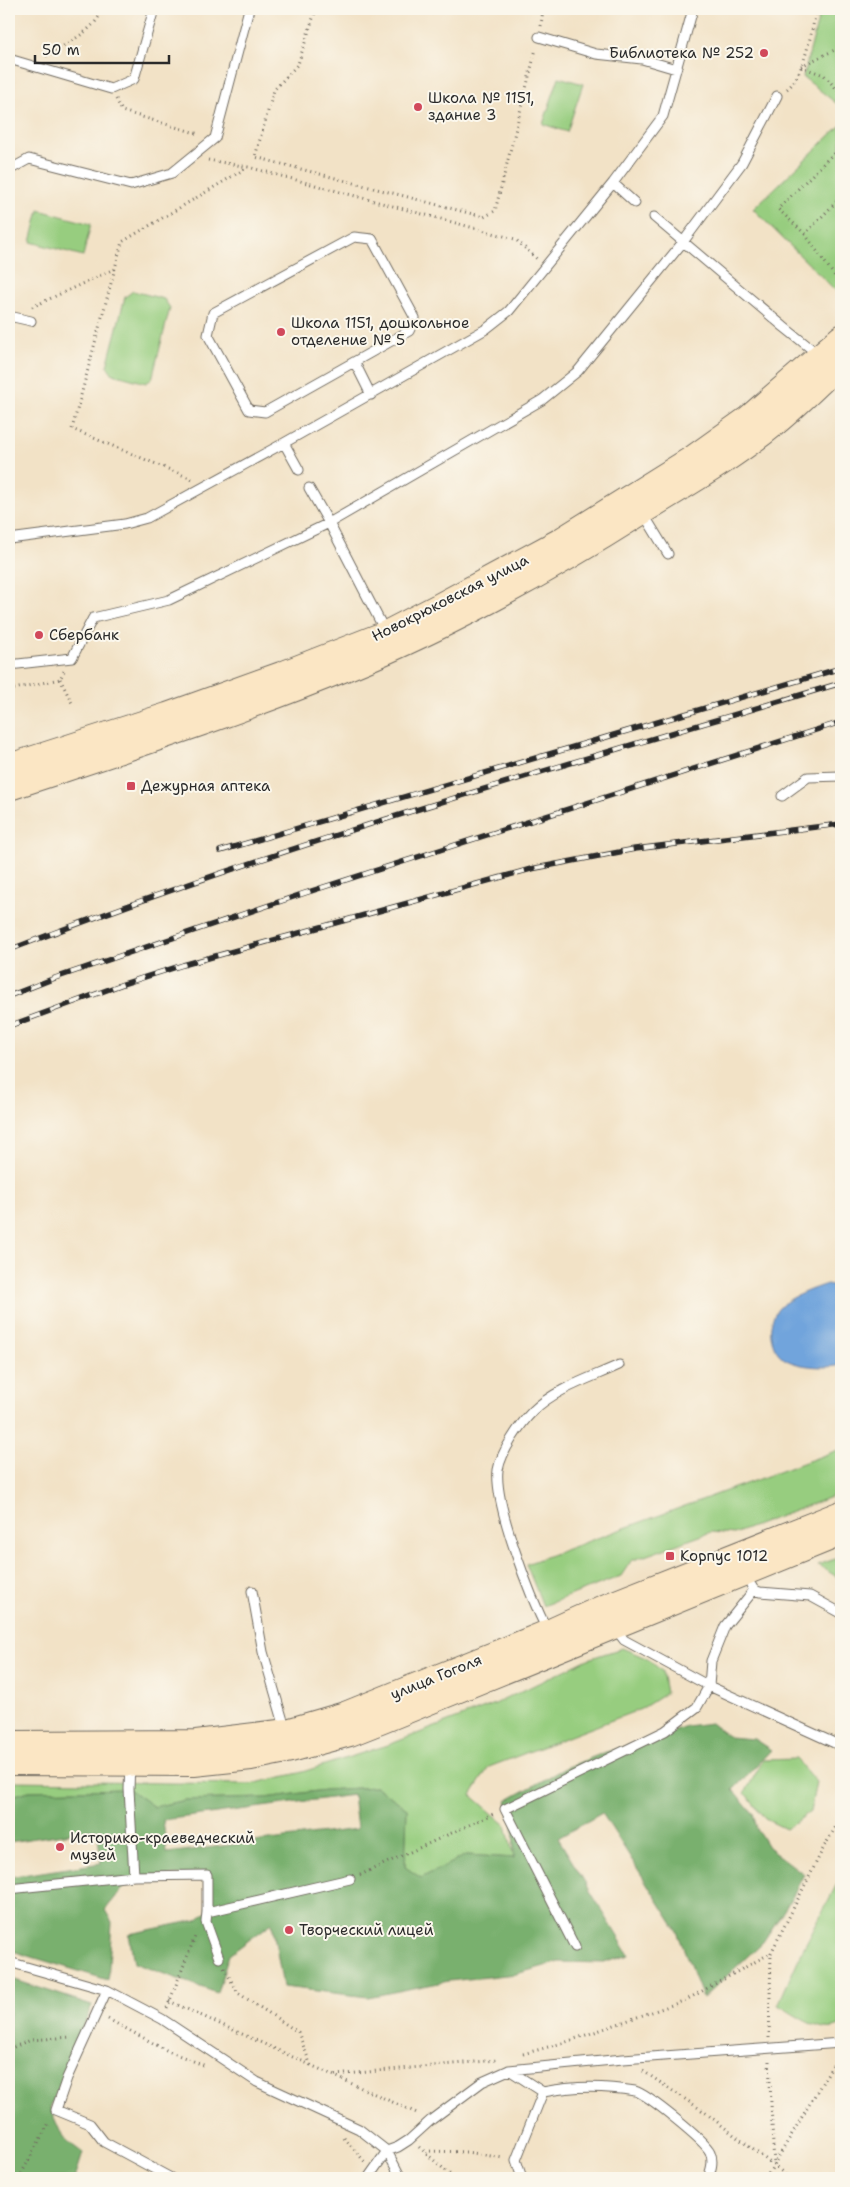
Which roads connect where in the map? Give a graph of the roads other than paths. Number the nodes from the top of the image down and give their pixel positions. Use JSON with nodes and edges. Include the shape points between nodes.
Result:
{"nodes":[{"id":1,"x":154,"y":9,"type":"edge"},
{"id":2,"x":249,"y":9,"type":"edge"},
{"id":3,"x":693,"y":9,"type":"edge"},
{"id":4,"x":539,"y":37,"type":"road end"},
{"id":5,"x":9,"y":59,"type":"edge"},
{"id":6,"x":676,"y":69,"type":"junction"},
{"id":7,"x":777,"y":96,"type":"road end"},
{"id":8,"x":9,"y":170,"type":"edge"},
{"id":9,"x":613,"y":183,"type":"junction"},
{"id":10,"x":635,"y":203,"type":"dead end"},
{"id":11,"x":654,"y":217,"type":"dead end"},
{"id":12,"x":683,"y":242,"type":"junction"},
{"id":13,"x":10,"y":317,"type":"edge"},
{"id":14,"x":31,"y":321,"type":"dead end"},
{"id":15,"x":841,"y":337,"type":"edge"},
{"id":16,"x":355,"y":362,"type":"junction"},
{"id":17,"x":831,"y":363,"type":"edge"},
{"id":18,"x":371,"y":395,"type":"junction"},
{"id":19,"x":284,"y":444,"type":"junction"},
{"id":20,"x":299,"y":470,"type":"dead end"},
{"id":21,"x":308,"y":488,"type":"dead end"},
{"id":22,"x":643,"y":512,"type":"junction"},
{"id":23,"x":329,"y":523,"type":"junction"},
{"id":24,"x":9,"y":539,"type":"edge"},
{"id":25,"x":668,"y":554,"type":"dead end"},
{"id":26,"x":389,"y":641,"type":"junction"},
{"id":27,"x":9,"y":665,"type":"edge"},
{"id":28,"x":9,"y":766,"type":"edge"},
{"id":29,"x":841,"y":776,"type":"edge"},
{"id":30,"x":9,"y":788,"type":"edge"},
{"id":31,"x":782,"y":796,"type":"dead end"},
{"id":32,"x":620,"y":1365,"type":"dead end"},
{"id":33,"x":841,"y":1513,"type":"edge"},
{"id":34,"x":841,"y":1534,"type":"edge"},
{"id":35,"x":746,"y":1572,"type":"junction"},
{"id":36,"x":252,"y":1591,"type":"dead end"},
{"id":37,"x":841,"y":1613,"type":"edge"},
{"id":38,"x":607,"y":1618,"type":"junction"},
{"id":39,"x":548,"y":1632,"type":"junction"},
{"id":40,"x":709,"y":1686,"type":"junction"},
{"id":41,"x":286,"y":1731,"type":"junction"},
{"id":42,"x":9,"y":1743,"type":"edge"},
{"id":43,"x":841,"y":1746,"type":"edge"},
{"id":44,"x":130,"y":1753,"type":"junction"},
{"id":45,"x":9,"y":1763,"type":"edge"},
{"id":46,"x":134,"y":1876,"type":"junction"},
{"id":47,"x":350,"y":1879,"type":"road end"},
{"id":48,"x":9,"y":1889,"type":"edge"},
{"id":49,"x":207,"y":1912,"type":"junction"},
{"id":50,"x":575,"y":1947,"type":"dead end"},
{"id":51,"x":219,"y":1958,"type":"road end"},
{"id":52,"x":9,"y":1962,"type":"edge"},
{"id":53,"x":107,"y":1990,"type":"junction"},
{"id":54,"x":841,"y":2043,"type":"edge"},
{"id":55,"x":509,"y":2070,"type":"junction"},
{"id":56,"x":543,"y":2092,"type":"junction"},
{"id":57,"x":387,"y":2151,"type":"junction"},
{"id":58,"x":366,"y":2174,"type":"edge"},
{"id":59,"x":171,"y":2178,"type":"edge"},
{"id":60,"x":401,"y":2178,"type":"edge"},
{"id":61,"x":522,"y":2178,"type":"edge"},
{"id":62,"x":708,"y":2178,"type":"edge"}],
"edges":[{"from":1,"to":5,"type":"lane","via":[[134,79],[112,89]]},
{"from":2,"to":8,"type":"lane","via":[[215,138],[172,173],[131,185],[29,159]]},
{"from":3,"to":6,"type":"lane"},
{"from":4,"to":6,"type":"lane","via":[[596,54],[642,59]]},
{"from":6,"to":9,"type":"lane","via":[[663,116]]},
{"from":7,"to":12,"type":"lane","via":[[742,163]]},
{"from":9,"to":10,"type":"lane"},
{"from":9,"to":18,"type":"lane","via":[[509,311],[486,329]]},
{"from":11,"to":12,"type":"lane"},
{"from":12,"to":17,"type":"lane"},
{"from":12,"to":23,"type":"lane","via":[[578,371],[542,400]]},
{"from":13,"to":14,"type":"lane"},
{"from":15,"to":17,"type":"main road","name":"Новокрюковская улица"},
{"from":16,"to":16,"type":"lane","via":[[265,412],[248,410],[208,335],[213,312],[354,237],[372,239],[415,318],[409,331]]},
{"from":16,"to":18,"type":"lane"},
{"from":17,"to":22,"type":"main road","name":"Новокрюковская улица","via":[[775,424]]},
{"from":17,"to":26,"type":"main road","name":"Новокрюковская улица","via":[[692,458]]},
{"from":18,"to":19,"type":"lane"},
{"from":19,"to":20,"type":"lane"},
{"from":19,"to":24,"type":"lane","via":[[147,518],[125,524]]},
{"from":21,"to":23,"type":"lane"},
{"from":22,"to":25,"type":"lane"},
{"from":22,"to":26,"type":"main road","name":"Новокрюковская улица","via":[[531,580]]},
{"from":23,"to":26,"type":"lane"},
{"from":23,"to":27,"type":"lane","via":[[169,600],[93,618],[72,658]]},
{"from":26,"to":28,"type":"main road","name":"Новокрюковская улица"},
{"from":26,"to":30,"type":"main road","name":"Новокрюковская улица","via":[[351,667],[267,700]]},
{"from":29,"to":31,"type":"lane","via":[[808,777]]},
{"from":32,"to":39,"type":"lane","via":[[559,1393],[533,1411],[511,1438],[498,1469],[500,1504]]},
{"from":33,"to":35,"type":"main road","name":"улица Гоголя"},
{"from":34,"to":35,"type":"main road"},
{"from":35,"to":37,"type":"lane","via":[[810,1596]]},
{"from":35,"to":38,"type":"main road","name":"улица Гоголя"},
{"from":35,"to":40,"type":"lane","via":[[711,1661]]},
{"from":36,"to":41,"type":"lane","via":[[263,1652]]},
{"from":38,"to":39,"type":"main road","name":"улица Гоголя"},
{"from":38,"to":40,"type":"lane","via":[[624,1640]]},
{"from":38,"to":44,"type":"main road","via":[[342,1736],[251,1758],[194,1764]]},
{"from":39,"to":41,"type":"main road","name":"улица Гоголя","via":[[345,1714]]},
{"from":40,"to":43,"type":"lane"},
{"from":40,"to":50,"type":"lane","via":[[698,1707],[664,1731],[505,1809]]},
{"from":41,"to":44,"type":"main road","name":"улица Гоголя"},
{"from":42,"to":44,"type":"main road","name":"улица Гоголя"},
{"from":44,"to":45,"type":"main road"},
{"from":44,"to":46,"type":"lane"},
{"from":46,"to":48,"type":"lane"},
{"from":46,"to":49,"type":"lane","via":[[207,1875]]},
{"from":47,"to":49,"type":"lane"},
{"from":49,"to":51,"type":"lane","via":[[206,1922]]},
{"from":52,"to":53,"type":"lane"},
{"from":53,"to":57,"type":"lane","via":[[162,2018],[257,2082],[359,2128]]},
{"from":53,"to":59,"type":"lane","via":[[56,2110],[90,2124],[104,2142]]},
{"from":54,"to":55,"type":"lane"},
{"from":55,"to":56,"type":"lane"},
{"from":55,"to":57,"type":"lane","via":[[482,2082],[430,2120],[409,2140]]},
{"from":56,"to":61,"type":"lane","via":[[516,2160]]},
{"from":56,"to":62,"type":"lane","via":[[584,2088],[638,2092],[674,2117],[710,2152],[712,2168]]},
{"from":57,"to":58,"type":"lane"},
{"from":57,"to":60,"type":"lane"}]}
